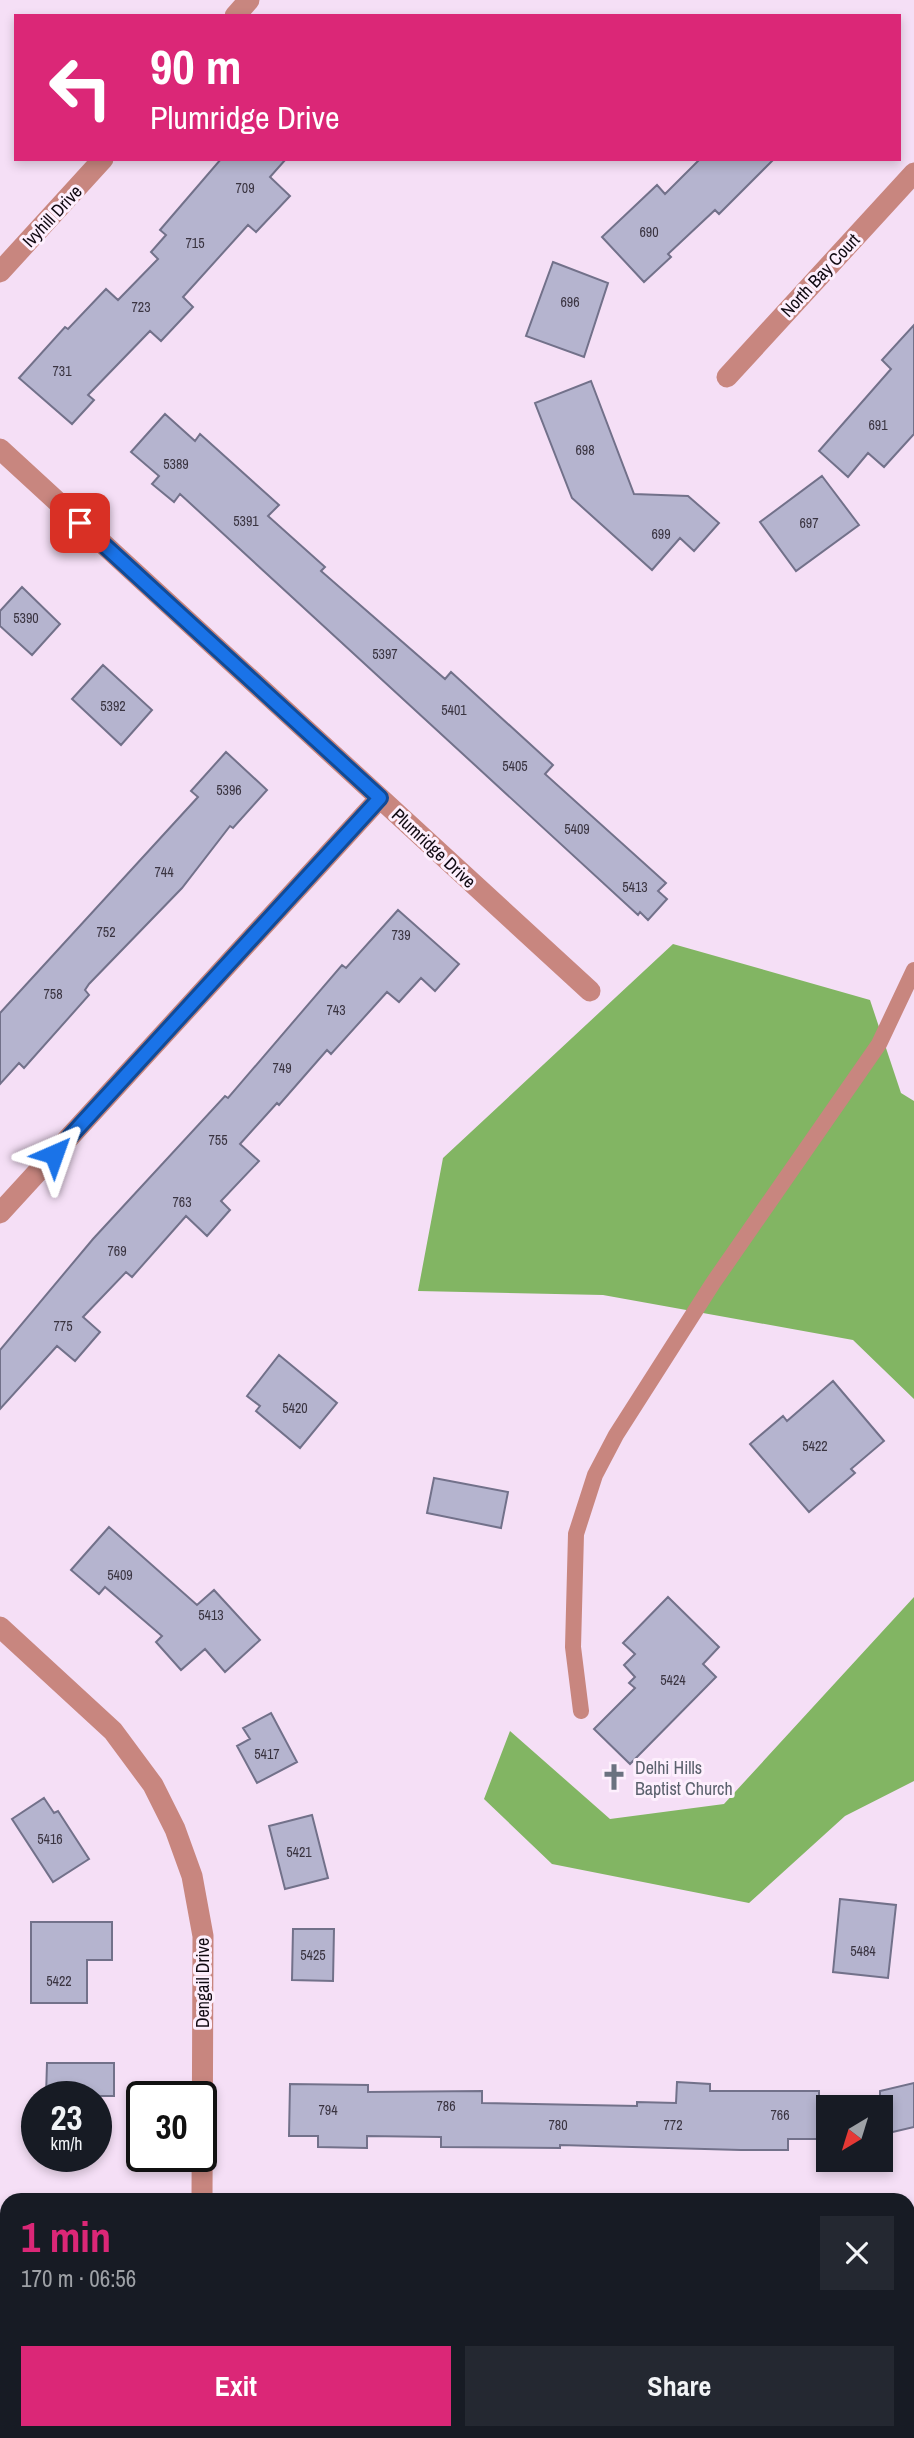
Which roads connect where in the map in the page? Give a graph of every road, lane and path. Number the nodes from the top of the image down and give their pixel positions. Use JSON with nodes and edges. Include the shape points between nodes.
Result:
{"nodes":[{"id":1,"x":249,"y":0,"type":"edge"},
{"id":2,"x":237,"y":14,"type":"edge"},
{"id":3,"x":101,"y":161,"type":"edge"},
{"id":4,"x":914,"y":173,"type":"edge"},
{"id":5,"x":0,"y":272,"type":"edge"},
{"id":6,"x":727,"y":377,"type":"dead end"},
{"id":7,"x":0,"y":449,"type":"edge"},
{"id":8,"x":380,"y":798,"type":"junction"},
{"id":9,"x":914,"y":970,"type":"edge"},
{"id":10,"x":590,"y":991,"type":"dead end"},
{"id":11,"x":0,"y":1213,"type":"edge"},
{"id":12,"x":0,"y":1627,"type":"edge"},
{"id":13,"x":581,"y":1712,"type":"dead end"},
{"id":14,"x":202,"y":2193,"type":"edge"}],
"edges":[{"from":1,"to":2,"type":"street"},
{"from":3,"to":5,"type":"street","name":"Ivyhill Drive"},
{"from":4,"to":6,"type":"street","name":"North Bay Court"},
{"from":7,"to":8,"type":"street","name":"Plumridge Drive"},
{"from":8,"to":10,"type":"street","name":"Plumridge Drive"},
{"from":8,"to":11,"type":"street"},
{"from":9,"to":13,"type":"lane","via":[[878,1044],[713,1283],[615,1435],[596,1475],[576,1534],[573,1647]]},
{"from":12,"to":14,"type":"street","name":"Dengail Drive","via":[[113,1731],[153,1785],[192,1876],[203,1936]]}]}
